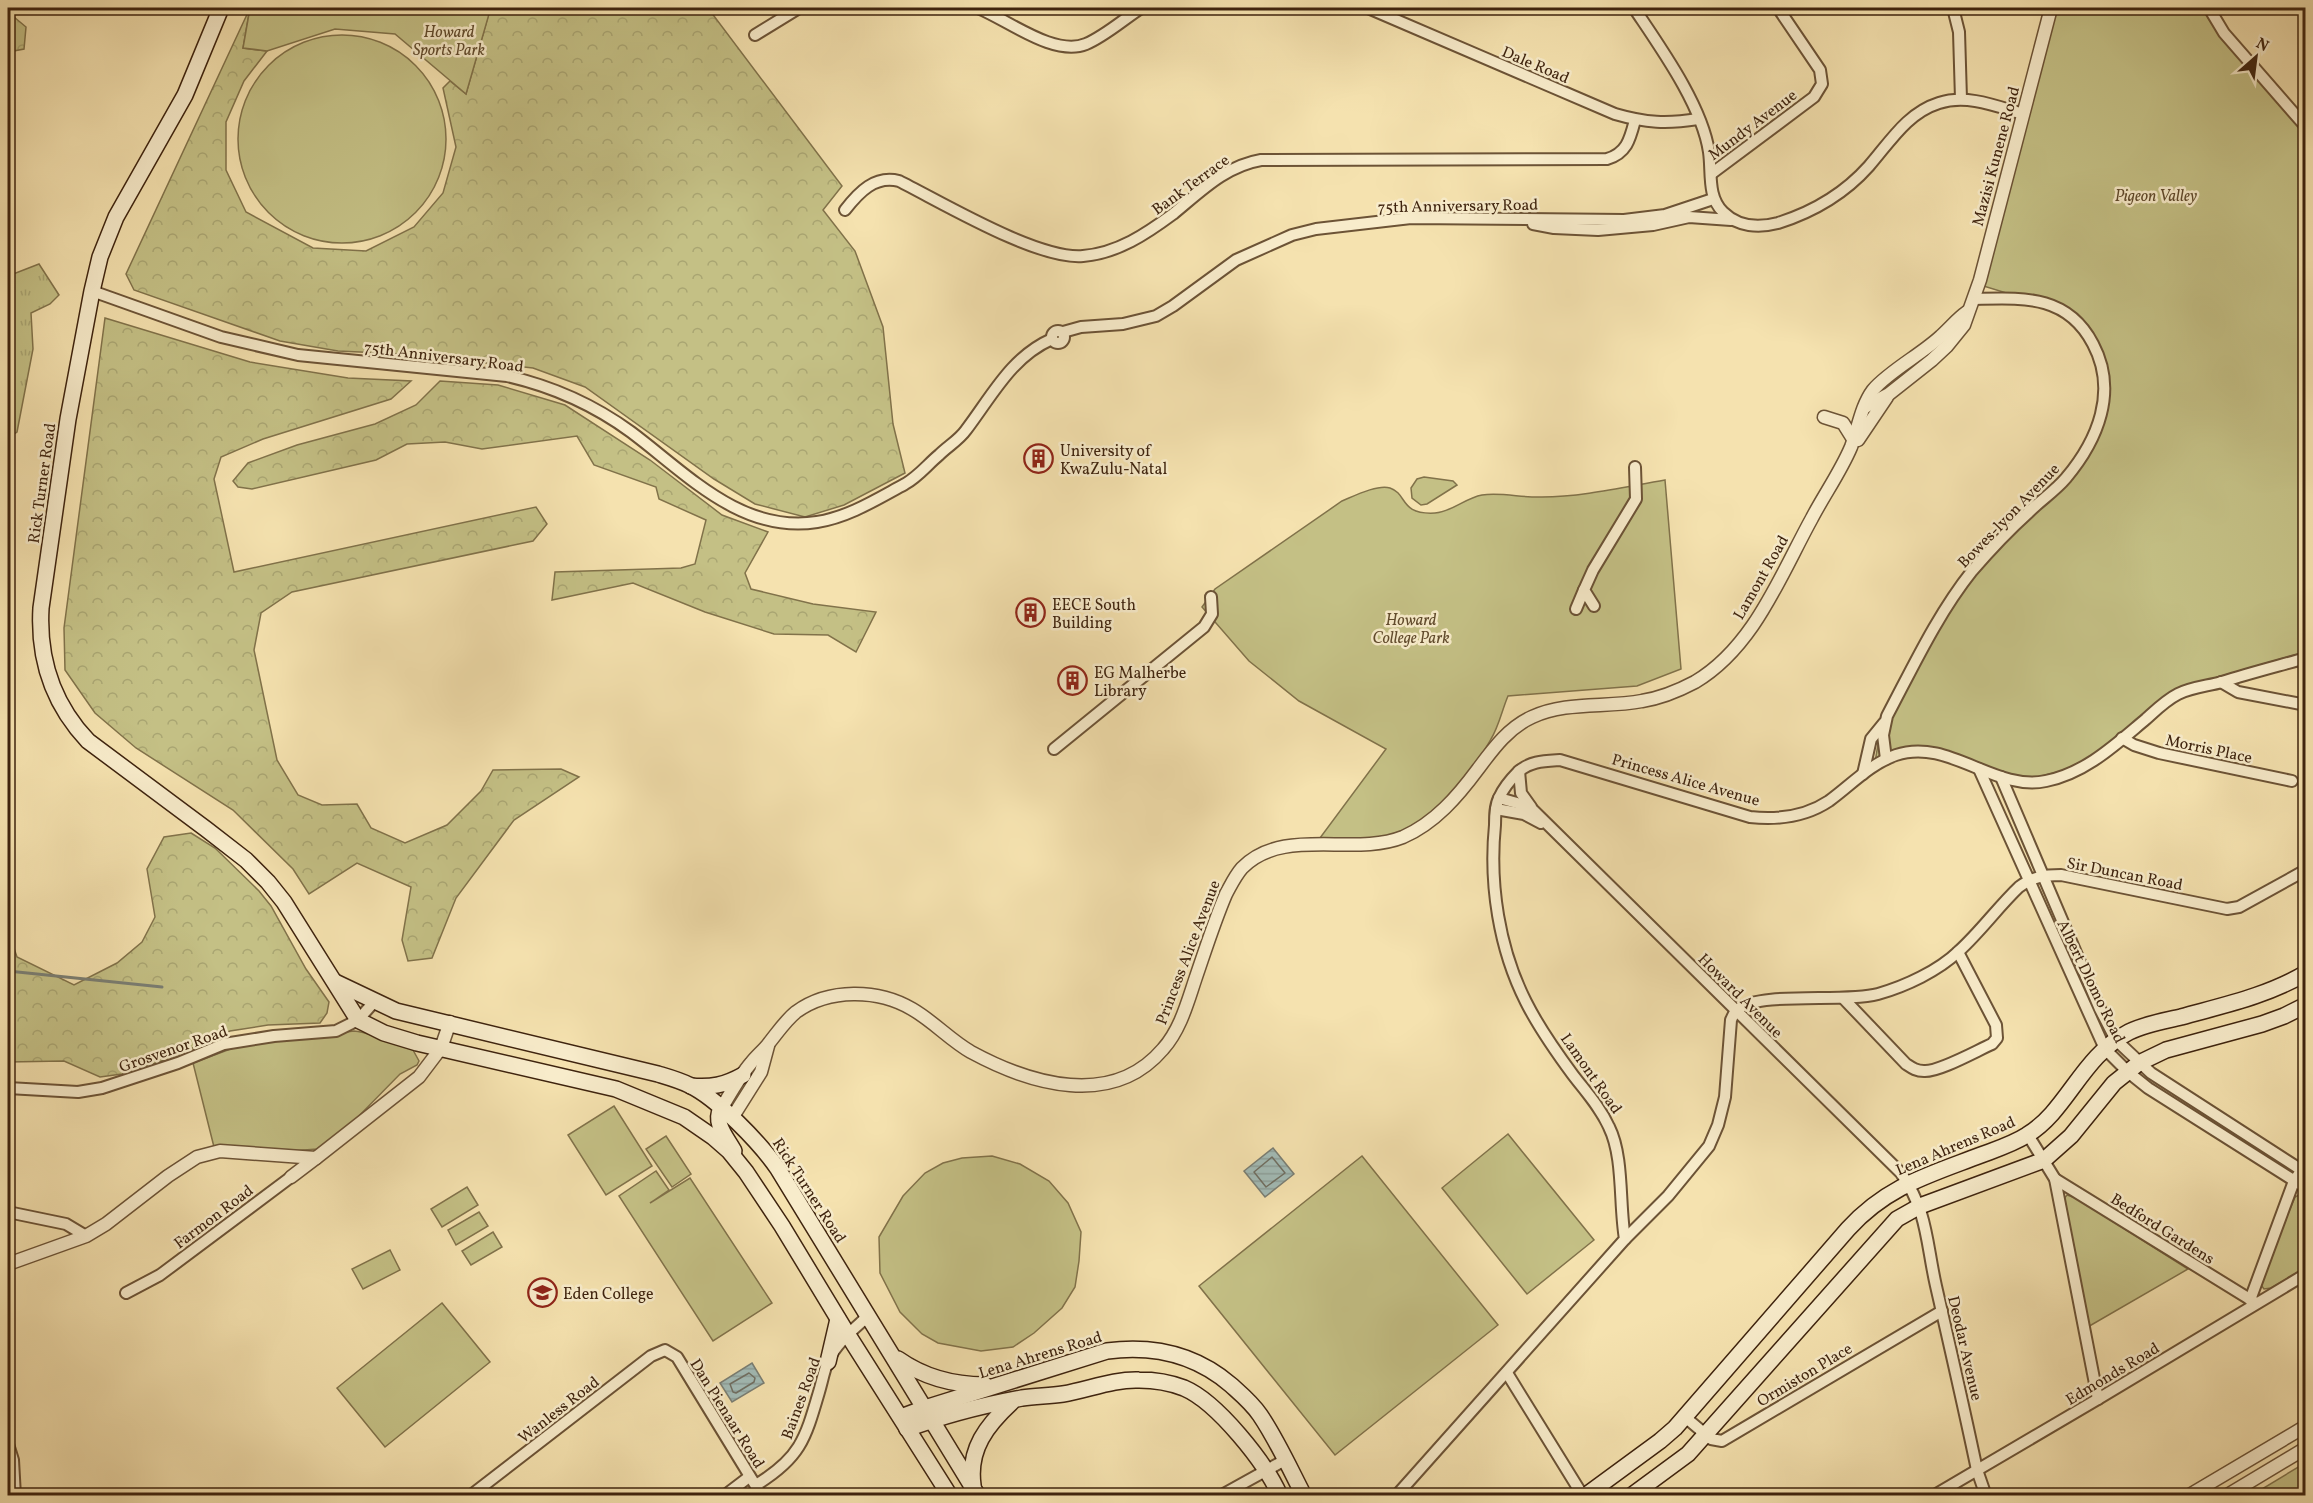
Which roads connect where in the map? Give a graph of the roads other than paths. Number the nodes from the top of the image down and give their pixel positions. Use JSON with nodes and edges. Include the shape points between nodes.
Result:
{"nodes":[{"id":1,"x":221,"y":8,"type":"edge"},
{"id":2,"x":799,"y":8,"type":"edge"},
{"id":3,"x":978,"y":8,"type":"edge"},
{"id":4,"x":1141,"y":8,"type":"edge"},
{"id":5,"x":1368,"y":8,"type":"edge"},
{"id":6,"x":1634,"y":8,"type":"edge"},
{"id":7,"x":1778,"y":8,"type":"edge"},
{"id":8,"x":1953,"y":8,"type":"edge"},
{"id":9,"x":2051,"y":8,"type":"edge"},
{"id":10,"x":2209,"y":8,"type":"edge"},
{"id":11,"x":755,"y":35,"type":"dead end"},
{"id":12,"x":1961,"y":99,"type":"junction"},
{"id":13,"x":2023,"y":114,"type":"junction"},
{"id":14,"x":1698,"y":119,"type":"junction"},
{"id":15,"x":1635,"y":120,"type":"junction"},
{"id":16,"x":2306,"y":127,"type":"edge"},
{"id":17,"x":1711,"y":174,"type":"junction"},
{"id":18,"x":1713,"y":199,"type":"junction"},
{"id":19,"x":845,"y":210,"type":"dead end"},
{"id":20,"x":1513,"y":220,"type":"junction"},
{"id":21,"x":1732,"y":220,"type":"junction"},
{"id":22,"x":92,"y":291,"type":"junction"},
{"id":23,"x":1974,"y":299,"type":"junction"},
{"id":24,"x":1967,"y":312,"type":"junction"},
{"id":25,"x":1874,"y":389,"type":"joint"},
{"id":26,"x":1889,"y":393,"type":"junction"},
{"id":27,"x":1865,"y":407,"type":"junction"},
{"id":28,"x":1824,"y":417,"type":"dead end"},
{"id":29,"x":1852,"y":443,"type":"junction"},
{"id":30,"x":1635,"y":467,"type":"dead end"},
{"id":31,"x":1584,"y":590,"type":"junction"},
{"id":32,"x":1211,"y":597,"type":"dead end"},
{"id":33,"x":1594,"y":606,"type":"dead end"},
{"id":34,"x":1576,"y":609,"type":"dead end"},
{"id":35,"x":2306,"y":658,"type":"edge"},
{"id":36,"x":2221,"y":682,"type":"junction"},
{"id":37,"x":2306,"y":705,"type":"edge"},
{"id":38,"x":1885,"y":721,"type":"junction"},
{"id":39,"x":2122,"y":738,"type":"junction"},
{"id":40,"x":1054,"y":749,"type":"dead end"},
{"id":41,"x":1886,"y":759,"type":"junction"},
{"id":42,"x":1979,"y":769,"type":"junction"},
{"id":43,"x":1477,"y":771,"type":"joint"},
{"id":44,"x":1519,"y":771,"type":"junction"},
{"id":45,"x":1863,"y":774,"type":"junction"},
{"id":46,"x":2001,"y":777,"type":"junction"},
{"id":47,"x":2292,"y":781,"type":"dead end"},
{"id":48,"x":1497,"y":803,"type":"junction"},
{"id":49,"x":1533,"y":810,"type":"junction"},
{"id":50,"x":1551,"y":828,"type":"junction"},
{"id":51,"x":2306,"y":870,"type":"edge"},
{"id":52,"x":2042,"y":876,"type":"junction"},
{"id":53,"x":2028,"y":880,"type":"junction"},
{"id":54,"x":1958,"y":952,"type":"junction"},
{"id":55,"x":2306,"y":973,"type":"edge"},
{"id":56,"x":335,"y":982,"type":"junction"},
{"id":57,"x":2272,"y":991,"type":"junction"},
{"id":58,"x":1843,"y":998,"type":"junction"},
{"id":59,"x":374,"y":1002,"type":"junction"},
{"id":60,"x":2306,"y":1005,"type":"edge"},
{"id":61,"x":1735,"y":1010,"type":"junction"},
{"id":62,"x":2284,"y":1016,"type":"junction"},
{"id":63,"x":358,"y":1020,"type":"junction"},
{"id":64,"x":450,"y":1023,"type":"junction"},
{"id":65,"x":768,"y":1044,"type":"junction"},
{"id":66,"x":2110,"y":1044,"type":"junction"},
{"id":67,"x":441,"y":1048,"type":"junction"},
{"id":68,"x":2133,"y":1068,"type":"junction"},
{"id":69,"x":743,"y":1075,"type":"junction"},
{"id":70,"x":691,"y":1086,"type":"junction"},
{"id":71,"x":8,"y":1088,"type":"edge"},
{"id":72,"x":724,"y":1116,"type":"junction"},
{"id":73,"x":684,"y":1117,"type":"junction"},
{"id":74,"x":2225,"y":1121,"type":"junction"},
{"id":75,"x":2217,"y":1132,"type":"junction"},
{"id":76,"x":2028,"y":1135,"type":"junction"},
{"id":77,"x":283,"y":1157,"type":"junction"},
{"id":78,"x":316,"y":1158,"type":"junction"},
{"id":79,"x":2044,"y":1160,"type":"junction"},
{"id":80,"x":2304,"y":1169,"type":"edge"},
{"id":81,"x":746,"y":1172,"type":"junction"},
{"id":82,"x":291,"y":1178,"type":"junction"},
{"id":83,"x":2055,"y":1179,"type":"junction"},
{"id":84,"x":2294,"y":1181,"type":"junction"},
{"id":85,"x":1908,"y":1184,"type":"junction"},
{"id":86,"x":2306,"y":1188,"type":"edge"},
{"id":87,"x":1920,"y":1206,"type":"junction"},
{"id":88,"x":8,"y":1212,"type":"edge"},
{"id":89,"x":86,"y":1236,"type":"junction"},
{"id":90,"x":1625,"y":1239,"type":"junction"},
{"id":91,"x":8,"y":1264,"type":"edge"},
{"id":92,"x":2306,"y":1274,"type":"edge"},
{"id":93,"x":126,"y":1293,"type":"dead end"},
{"id":94,"x":1786,"y":1301,"type":"junction"},
{"id":95,"x":2253,"y":1301,"type":"junction"},
{"id":96,"x":1942,"y":1311,"type":"junction"},
{"id":97,"x":868,"y":1316,"type":"junction"},
{"id":98,"x":838,"y":1319,"type":"junction"},
{"id":99,"x":1806,"y":1320,"type":"junction"},
{"id":100,"x":848,"y":1335,"type":"junction"},
{"id":101,"x":665,"y":1350,"type":"joint"},
{"id":102,"x":892,"y":1355,"type":"junction"},
{"id":103,"x":828,"y":1362,"type":"junction"},
{"id":104,"x":1047,"y":1370,"type":"junction"},
{"id":105,"x":1507,"y":1373,"type":"junction"},
{"id":106,"x":1004,"y":1385,"type":"junction"},
{"id":107,"x":1054,"y":1395,"type":"junction"},
{"id":108,"x":2098,"y":1399,"type":"junction"},
{"id":109,"x":1014,"y":1400,"type":"junction"},
{"id":110,"x":929,"y":1414,"type":"junction"},
{"id":111,"x":1685,"y":1417,"type":"junction"},
{"id":112,"x":904,"y":1423,"type":"junction"},
{"id":113,"x":2306,"y":1426,"type":"edge"},
{"id":114,"x":1705,"y":1435,"type":"junction"},
{"id":115,"x":8,"y":1444,"type":"edge"},
{"id":116,"x":2306,"y":1449,"type":"edge"},
{"id":117,"x":1285,"y":1460,"type":"junction"},
{"id":118,"x":1977,"y":1470,"type":"junction"},
{"id":119,"x":1266,"y":1472,"type":"junction"},
{"id":120,"x":753,"y":1481,"type":"junction"},
{"id":121,"x":976,"y":1492,"type":"edge"},
{"id":122,"x":15,"y":1496,"type":"edge"},
{"id":123,"x":470,"y":1496,"type":"edge"},
{"id":124,"x":724,"y":1496,"type":"edge"},
{"id":125,"x":762,"y":1496,"type":"edge"},
{"id":126,"x":950,"y":1496,"type":"edge"},
{"id":127,"x":1220,"y":1496,"type":"edge"},
{"id":128,"x":1280,"y":1496,"type":"edge"},
{"id":129,"x":1304,"y":1496,"type":"edge"},
{"id":130,"x":1396,"y":1496,"type":"edge"},
{"id":131,"x":1584,"y":1496,"type":"edge"},
{"id":132,"x":1631,"y":1496,"type":"edge"},
{"id":133,"x":1933,"y":1496,"type":"edge"},
{"id":134,"x":1986,"y":1496,"type":"edge"},
{"id":135,"x":2188,"y":1496,"type":"edge"},
{"id":136,"x":2226,"y":1496,"type":"edge"}],
"edges":[{"from":1,"to":22,"type":"main road","name":"Rick Turner Road","via":[[185,94],[107,237]]},
{"from":2,"to":11,"type":"street"},
{"from":3,"to":4,"type":"street","via":[[1052,44],[1075,47],[1088,44]]},
{"from":5,"to":15,"type":"street","name":"Dale Road"},
{"from":6,"to":14,"type":"street","via":[[1659,44]]},
{"from":7,"to":17,"type":"street","name":"Mundy Avenue","via":[[1820,70],[1819,90],[1804,106]]},
{"from":8,"to":12,"type":"street","via":[[1959,32]]},
{"from":9,"to":13,"type":"street","name":"Mazisi Kunene Road"},
{"from":10,"to":16,"type":"street","via":[[2229,39]]},
{"from":12,"to":13,"type":"street"},
{"from":12,"to":21,"type":"street","via":[[1918,112],[1851,183],[1813,209],[1760,226]]},
{"from":13,"to":23,"type":"street","name":"Mazisi Kunene Road"},
{"from":14,"to":15,"type":"street","name":"Dale Road","via":[[1668,123]]},
{"from":14,"to":17,"type":"street","via":[[1709,152]]},
{"from":15,"to":19,"type":"street","name":"Bank Terrace","via":[[1623,152],[1607,159],[1250,162],[1224,174],[1141,237],[1086,256],[1056,255],[1037,248],[890,179],[871,184]]},
{"from":17,"to":18,"type":"street"},
{"from":18,"to":20,"type":"street","name":"75th Anniversary Road","via":[[1665,215],[1624,220]]},
{"from":18,"to":21,"type":"street"},
{"from":20,"to":21,"type":"street","via":[[1554,228],[1598,230],[1689,217]]},
{"from":20,"to":22,"type":"street","name":"75th Anniversary Road","via":[[1373,220],[1292,235],[1236,260],[1156,316],[1123,324],[1081,327],[1064,335],[1060,343],[1053,339],[1035,348],[1013,367],[960,437],[913,479],[841,517],[818,522],[787,523],[756,516],[721,500],[613,420],[530,381],[298,355],[221,337]]},
{"from":22,"to":56,"type":"main road","name":"Rick Turner Road","via":[[68,419],[43,593],[40,627],[47,673],[63,710],[88,741],[246,860],[268,882]]},
{"from":23,"to":24,"type":"street","name":"Mazisi Kunene Road"},
{"from":23,"to":38,"type":"street","name":"Bowes-lyon Avenue","via":[[2037,300],[2074,321],[2099,356],[2106,381],[2102,409],[2094,434],[2067,477],[1999,541],[1951,600]]},
{"from":24,"to":25,"type":"street","name":"Mazisi Kunene Road"},
{"from":24,"to":26,"type":"street","name":"Mazisi Kunene Road","via":[[1964,325],[1947,346]]},
{"from":25,"to":27,"type":"street","name":"Lamont Road"},
{"from":26,"to":27,"type":"street"},
{"from":26,"to":29,"type":"street","name":"Lamont Road","via":[[1857,442]]},
{"from":27,"to":29,"type":"street","name":"Lamont Road"},
{"from":28,"to":29,"type":"street","via":[[1843,423]]},
{"from":29,"to":43,"type":"street","name":"Lamont Road","via":[[1754,624],[1721,662],[1697,681],[1658,698],[1563,708],[1532,717],[1505,735]]},
{"from":30,"to":31,"type":"street","via":[[1635,499]]},
{"from":31,"to":33,"type":"street"},
{"from":31,"to":34,"type":"street"},
{"from":32,"to":40,"type":"street","via":[[1212,614],[1204,627]]},
{"from":35,"to":36,"type":"street","name":"Princess Alice Avenue"},
{"from":36,"to":37,"type":"street","via":[[2238,692]]},
{"from":36,"to":39,"type":"street","name":"Princess Alice Avenue","via":[[2178,694]]},
{"from":38,"to":41,"type":"street","name":"Bowes-lyon Avenue"},
{"from":38,"to":45,"type":"street","via":[[1871,739]]},
{"from":39,"to":46,"type":"street","name":"Princess Alice Avenue","via":[[2094,760],[2054,778],[2027,782]]},
{"from":39,"to":47,"type":"street","name":"Morris Place","via":[[2159,753]]},
{"from":41,"to":42,"type":"street","name":"Princess Alice Avenue","via":[[1913,752],[1931,753]]},
{"from":41,"to":45,"type":"street","name":"Princess Alice Avenue"},
{"from":42,"to":46,"type":"street","name":"Princess Alice Avenue"},
{"from":42,"to":53,"type":"street","name":"Albert Dlomo Road"},
{"from":43,"to":65,"type":"street","name":"Princess Alice Avenue","via":[[1449,805],[1404,837],[1371,844],[1294,846],[1272,850],[1249,862],[1226,894],[1173,1036],[1150,1061],[1110,1083],[1074,1086],[1022,1074],[969,1051],[911,1008],[873,995],[841,994],[813,1004],[797,1012]]},
{"from":44,"to":45,"type":"street","name":"Princess Alice Avenue","via":[[1532,763],[1560,760],[1750,817],[1769,819],[1786,818],[1818,806]]},
{"from":44,"to":48,"type":"street"},
{"from":44,"to":49,"type":"street","name":"Howard Avenue","via":[[1521,792]]},
{"from":46,"to":52,"type":"street","name":"Albert Dlomo Road"},
{"from":48,"to":49,"type":"street","name":"Howard Avenue","via":[[1517,802]]},
{"from":48,"to":50,"type":"street","name":"Howard Avenue"},
{"from":48,"to":90,"type":"street","name":"Lamont Road","via":[[1494,882],[1508,961],[1545,1036],[1598,1106],[1611,1130]]},
{"from":49,"to":50,"type":"street","name":"Howard Avenue"},
{"from":50,"to":61,"type":"street","name":"Howard Avenue"},
{"from":51,"to":52,"type":"street","name":"Sir Duncan Road","via":[[2246,904],[2227,909],[2061,875]]},
{"from":52,"to":53,"type":"street","name":"Sir Duncan Road"},
{"from":52,"to":66,"type":"street","name":"Albert Dlomo Road","via":[[2100,1009]]},
{"from":53,"to":54,"type":"street","name":"Sir Duncan Road"},
{"from":53,"to":66,"type":"street","name":"Albert Dlomo Road"},
{"from":54,"to":58,"type":"street","name":"Sir Duncan Road","via":[[1913,981],[1877,994]]},
{"from":54,"to":58,"type":"street","via":[[1996,1025],[1997,1038],[1992,1044],[1934,1070],[1923,1071],[1906,1064]]},
{"from":55,"to":57,"type":"main road","name":"Lena Ahrens Road"},
{"from":56,"to":59,"type":"main road","name":"Rick Turner Road"},
{"from":56,"to":63,"type":"main road","name":"Rick Turner Road"},
{"from":57,"to":62,"type":"main road"},
{"from":57,"to":66,"type":"main road","name":"Lena Ahrens Road","via":[[2140,1028]]},
{"from":58,"to":61,"type":"street","name":"Sir Duncan Road","via":[[1765,1000]]},
{"from":59,"to":63,"type":"street","name":"Grosvenor Road"},
{"from":59,"to":64,"type":"main road","name":"Rick Turner Road"},
{"from":60,"to":62,"type":"main road"},
{"from":61,"to":85,"type":"street","name":"Howard Avenue"},
{"from":61,"to":90,"type":"street","via":[[1728,1030],[1725,1098],[1710,1146],[1668,1197]]},
{"from":62,"to":68,"type":"main road","via":[[2166,1050]]},
{"from":63,"to":67,"type":"main road","via":[[384,1033]]},
{"from":63,"to":71,"type":"street","name":"Grosvenor Road","via":[[336,1031],[224,1044],[102,1088],[78,1092]]},
{"from":64,"to":67,"type":"street","name":"Farmon Road"},
{"from":64,"to":70,"type":"main road","name":"Rick Turner Road","via":[[658,1074]]},
{"from":65,"to":69,"type":"street","name":"Princess Alice Avenue"},
{"from":65,"to":72,"type":"street","name":"Princess Alice Avenue","via":[[761,1072]]},
{"from":66,"to":68,"type":"street","name":"Albert Dlomo Road"},
{"from":66,"to":76,"type":"main road","name":"Lena Ahrens Road"},
{"from":67,"to":73,"type":"main road","via":[[616,1089]]},
{"from":67,"to":78,"type":"street","name":"Farmon Road","via":[[419,1077]]},
{"from":68,"to":74,"type":"street","name":"Albert Dlomo Road","via":[[2151,1073]]},
{"from":68,"to":75,"type":"street","name":"Albert Dlomo Road","via":[[2148,1088]]},
{"from":68,"to":79,"type":"main road","via":[[2114,1083],[2071,1136]]},
{"from":69,"to":70,"type":"main road","via":[[723,1085]]},
{"from":69,"to":72,"type":"street","name":"Princess Alice Avenue"},
{"from":70,"to":72,"type":"main road","name":"Rick Turner Road"},
{"from":72,"to":73,"type":"main road"},
{"from":72,"to":81,"type":"main road"},
{"from":72,"to":97,"type":"main road","name":"Rick Turner Road","via":[[752,1136],[773,1161]]},
{"from":73,"to":81,"type":"main road","via":[[729,1151]]},
{"from":74,"to":75,"type":"street"},
{"from":74,"to":80,"type":"street","name":"Albert Dlomo Road"},
{"from":75,"to":84,"type":"street","name":"Albert Dlomo Road"},
{"from":76,"to":79,"type":"street","name":"Bedford Gardens"},
{"from":76,"to":85,"type":"main road","name":"Lena Ahrens Road"},
{"from":77,"to":78,"type":"street"},
{"from":77,"to":82,"type":"street"},
{"from":77,"to":89,"type":"street","via":[[220,1152],[196,1157]]},
{"from":78,"to":82,"type":"street","name":"Farmon Road"},
{"from":79,"to":83,"type":"street","name":"Bedford Gardens"},
{"from":79,"to":87,"type":"main road"},
{"from":80,"to":84,"type":"street"},
{"from":81,"to":98,"type":"main road"},
{"from":82,"to":93,"type":"street","name":"Farmon Road","via":[[160,1275]]},
{"from":83,"to":95,"type":"street","name":"Bedford Gardens"},
{"from":83,"to":108,"type":"street","name":"Bedford Gardens"},
{"from":84,"to":86,"type":"street","name":"Albert Dlomo Road"},
{"from":84,"to":95,"type":"street"},
{"from":85,"to":87,"type":"street","name":"Howard Avenue"},
{"from":85,"to":94,"type":"main road","name":"Lena Ahrens Road","via":[[1863,1213]]},
{"from":87,"to":96,"type":"street","name":"Deodar Avenue"},
{"from":87,"to":99,"type":"main road","via":[[1882,1234]]},
{"from":88,"to":89,"type":"street","via":[[66,1224]]},
{"from":89,"to":91,"type":"street"},
{"from":90,"to":105,"type":"street"},
{"from":92,"to":95,"type":"street","name":"Edmonds Road"},
{"from":94,"to":99,"type":"main road"},
{"from":94,"to":111,"type":"main road","name":"Lena Ahrens Road"},
{"from":95,"to":108,"type":"street","name":"Edmonds Road"},
{"from":96,"to":114,"type":"street","name":"Ormiston Place","via":[[1732,1436],[1722,1441]]},
{"from":96,"to":118,"type":"street","name":"Deodar Avenue"},
{"from":97,"to":100,"type":"street","name":"Baines Road"},
{"from":97,"to":102,"type":"main road","name":"Rick Turner Road"},
{"from":98,"to":100,"type":"main road"},
{"from":98,"to":103,"type":"main road"},
{"from":99,"to":114,"type":"main road"},
{"from":100,"to":103,"type":"street","name":"Baines Road"},
{"from":100,"to":112,"type":"main road"},
{"from":101,"to":120,"type":"street","name":"Dan Pienaar Road","via":[[677,1357]]},
{"from":101,"to":123,"type":"street","name":"Wanless Road","via":[[651,1356]]},
{"from":102,"to":106,"type":"main road","via":[[910,1368],[945,1382]]},
{"from":102,"to":110,"type":"main road","name":"Rick Turner Road"},
{"from":103,"to":120,"type":"street","name":"Baines Road","via":[[802,1444],[784,1466]]},
{"from":104,"to":106,"type":"main road","name":"Lena Ahrens Road"},
{"from":104,"to":107,"type":"main road"},
{"from":104,"to":117,"type":"main road","name":"Lena Ahrens Road","via":[[1125,1349],[1186,1358],[1219,1375],[1245,1398],[1259,1414]]},
{"from":105,"to":130,"type":"street"},
{"from":105,"to":131,"type":"street"},
{"from":106,"to":110,"type":"main road","name":"Lena Ahrens Road"},
{"from":107,"to":109,"type":"main road","name":"Lena Ahrens Road"},
{"from":107,"to":119,"type":"main road","name":"Lena Ahrens Road","via":[[1123,1380],[1184,1388],[1215,1409]]},
{"from":108,"to":118,"type":"street","name":"Edmonds Road"},
{"from":109,"to":110,"type":"main road","name":"Lena Ahrens Road"},
{"from":109,"to":121,"type":"main road","via":[[979,1441],[973,1463]]},
{"from":110,"to":112,"type":"main road","name":"Lena Ahrens Road"},
{"from":110,"to":121,"type":"main road","name":"Rick Turner Road"},
{"from":111,"to":114,"type":"street"},
{"from":111,"to":131,"type":"main road","name":"Lena Ahrens Road","via":[[1660,1441]]},
{"from":112,"to":126,"type":"main road"},
{"from":113,"to":135,"type":"street"},
{"from":114,"to":132,"type":"main road","via":[[1688,1454]]},
{"from":115,"to":122,"type":"street"},
{"from":116,"to":136,"type":"street"},
{"from":117,"to":119,"type":"street"},
{"from":117,"to":129,"type":"main road","name":"Lena Ahrens Road"},
{"from":118,"to":133,"type":"street","name":"Edmonds Road"},
{"from":118,"to":134,"type":"street","name":"Deodar Avenue"},
{"from":119,"to":127,"type":"street"},
{"from":119,"to":128,"type":"main road","name":"Lena Ahrens Road"},
{"from":120,"to":124,"type":"street","name":"Baines Road"},
{"from":120,"to":125,"type":"street","name":"Dan Pienaar Road"}]}
